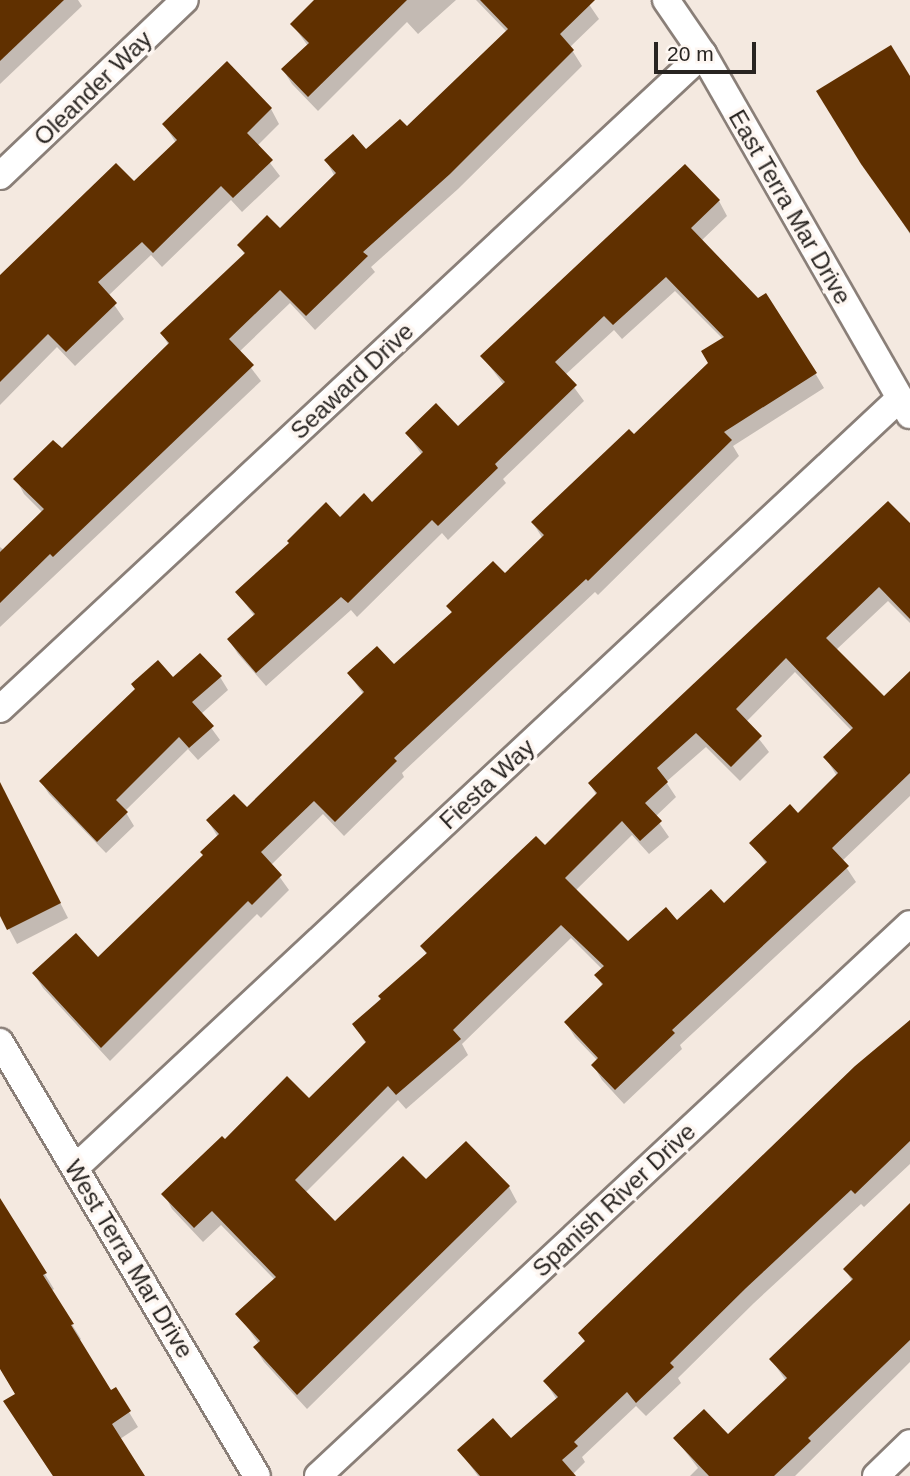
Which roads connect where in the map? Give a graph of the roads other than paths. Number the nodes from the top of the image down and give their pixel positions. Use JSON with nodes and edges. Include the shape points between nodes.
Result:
{"nodes":[{"id":1,"x":185,"y":0,"type":"edge"},
{"id":2,"x":666,"y":0,"type":"edge"},
{"id":3,"x":703,"y":54,"type":"junction"},
{"id":4,"x":0,"y":176,"type":"edge"},
{"id":5,"x":904,"y":407,"type":"edge"},
{"id":6,"x":0,"y":709,"type":"edge"},
{"id":7,"x":910,"y":924,"type":"edge"},
{"id":8,"x":0,"y":1042,"type":"edge"},
{"id":9,"x":75,"y":1168,"type":"junction"},
{"id":10,"x":910,"y":1443,"type":"edge"},
{"id":11,"x":257,"y":1476,"type":"edge"},
{"id":12,"x":318,"y":1476,"type":"edge"},
{"id":13,"x":876,"y":1476,"type":"edge"}],
"edges":[{"from":1,"to":4,"type":"street","name":"Oleander Way"},
{"from":2,"to":3,"type":"street","name":"East Terra Mar Drive"},
{"from":3,"to":5,"type":"street","name":"East Terra Mar Drive"},
{"from":3,"to":6,"type":"street","name":"Seaward Drive"},
{"from":5,"to":9,"type":"street","name":"Fiesta Way"},
{"from":7,"to":12,"type":"street","name":"Spanish River Drive"},
{"from":8,"to":9,"type":"street","name":"West Terra Mar Drive"},
{"from":9,"to":11,"type":"street","name":"West Terra Mar Drive"},
{"from":10,"to":13,"type":"street"}]}
